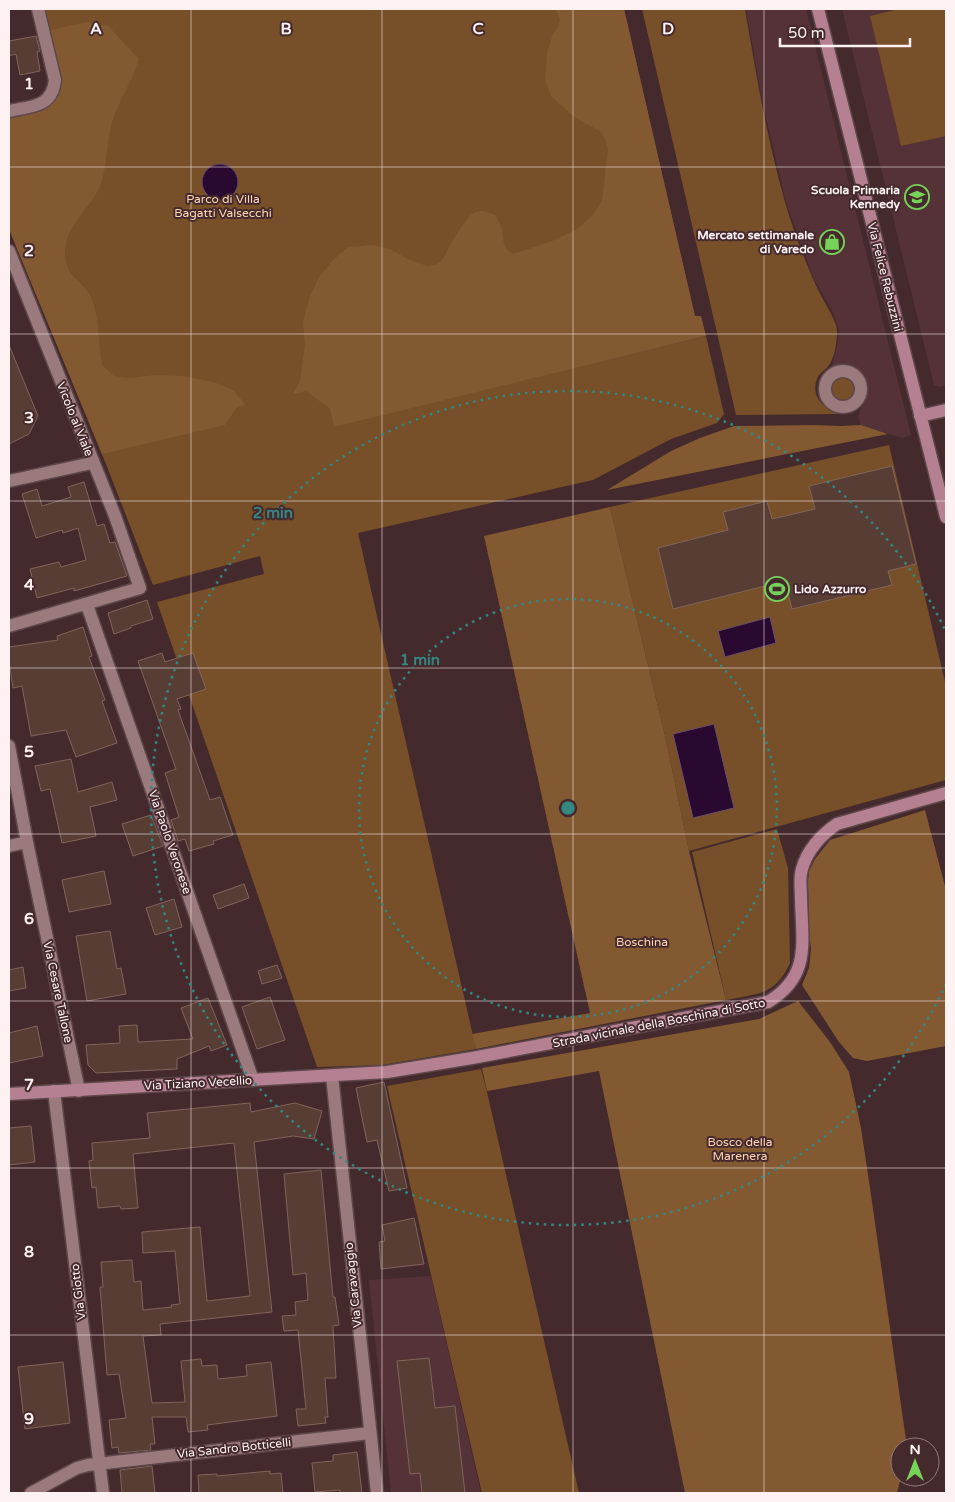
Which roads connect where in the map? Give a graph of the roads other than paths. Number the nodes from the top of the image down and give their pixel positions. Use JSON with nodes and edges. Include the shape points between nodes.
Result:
{"nodes":[{"id":1,"x":38,"y":9,"type":"edge"},
{"id":2,"x":818,"y":9,"type":"edge"},
{"id":3,"x":9,"y":111,"type":"edge"},
{"id":4,"x":9,"y":251,"type":"edge"},
{"id":5,"x":946,"y":410,"type":"edge"},
{"id":6,"x":920,"y":416,"type":"junction"},
{"id":7,"x":92,"y":463,"type":"junction"},
{"id":8,"x":9,"y":482,"type":"edge"},
{"id":9,"x":946,"y":517,"type":"edge"},
{"id":10,"x":88,"y":604,"type":"junction"},
{"id":11,"x":9,"y":626,"type":"edge"},
{"id":12,"x":9,"y":746,"type":"edge"},
{"id":13,"x":946,"y":793,"type":"edge"},
{"id":14,"x":27,"y":842,"type":"junction"},
{"id":15,"x":9,"y":846,"type":"edge"},
{"id":16,"x":387,"y":1072,"type":"joint"},
{"id":17,"x":332,"y":1076,"type":"junction"},
{"id":18,"x":253,"y":1080,"type":"junction"},
{"id":19,"x":79,"y":1091,"type":"junction"},
{"id":20,"x":54,"y":1092,"type":"junction"},
{"id":21,"x":9,"y":1094,"type":"edge"},
{"id":22,"x":370,"y":1433,"type":"junction"},
{"id":23,"x":99,"y":1463,"type":"junction"},
{"id":24,"x":31,"y":1493,"type":"edge"},
{"id":25,"x":103,"y":1493,"type":"edge"},
{"id":26,"x":377,"y":1493,"type":"edge"}],
"edges":[{"from":1,"to":3,"type":"street","via":[[55,80],[54,90],[44,103]]},
{"from":2,"to":6,"type":"street","name":"Via Felice Rebuzzini"},
{"from":4,"to":7,"type":"street","name":"Vicolo al Viale"},
{"from":5,"to":6,"type":"street"},
{"from":6,"to":9,"type":"street","name":"Via Felice Rebuzzini"},
{"from":7,"to":8,"type":"street"},
{"from":7,"to":10,"type":"street","name":"Vicolo al Viale","via":[[140,588]]},
{"from":10,"to":11,"type":"street"},
{"from":10,"to":18,"type":"street","name":"Via Paolo Veronese"},
{"from":12,"to":14,"type":"street","name":"Via Cesare Tallone"},
{"from":13,"to":16,"type":"street","name":"Strada vicinale della Boschina di Sotto","via":[[837,824],[824,833],[802,868],[802,948],[798,972],[786,989],[768,1002]]},
{"from":14,"to":15,"type":"street"},
{"from":14,"to":19,"type":"street","name":"Via Cesare Tallone"},
{"from":16,"to":17,"type":"street","name":"Via Tiziano Vecellio"},
{"from":17,"to":18,"type":"street","name":"Via Tiziano Vecellio"},
{"from":17,"to":22,"type":"street","name":"Via Caravaggio"},
{"from":18,"to":19,"type":"street","name":"Via Tiziano Vecellio"},
{"from":19,"to":20,"type":"street","name":"Via Tiziano Vecellio"},
{"from":20,"to":21,"type":"street","name":"Via Tiziano Vecellio"},
{"from":20,"to":23,"type":"street","name":"Via Giotto"},
{"from":22,"to":23,"type":"street","name":"Via Sandro Botticelli"},
{"from":22,"to":26,"type":"street","name":"Via Caravaggio"},
{"from":23,"to":24,"type":"street","name":"Via Sandro Botticelli","via":[[77,1468]]},
{"from":23,"to":25,"type":"street","name":"Via Giotto"}]}
